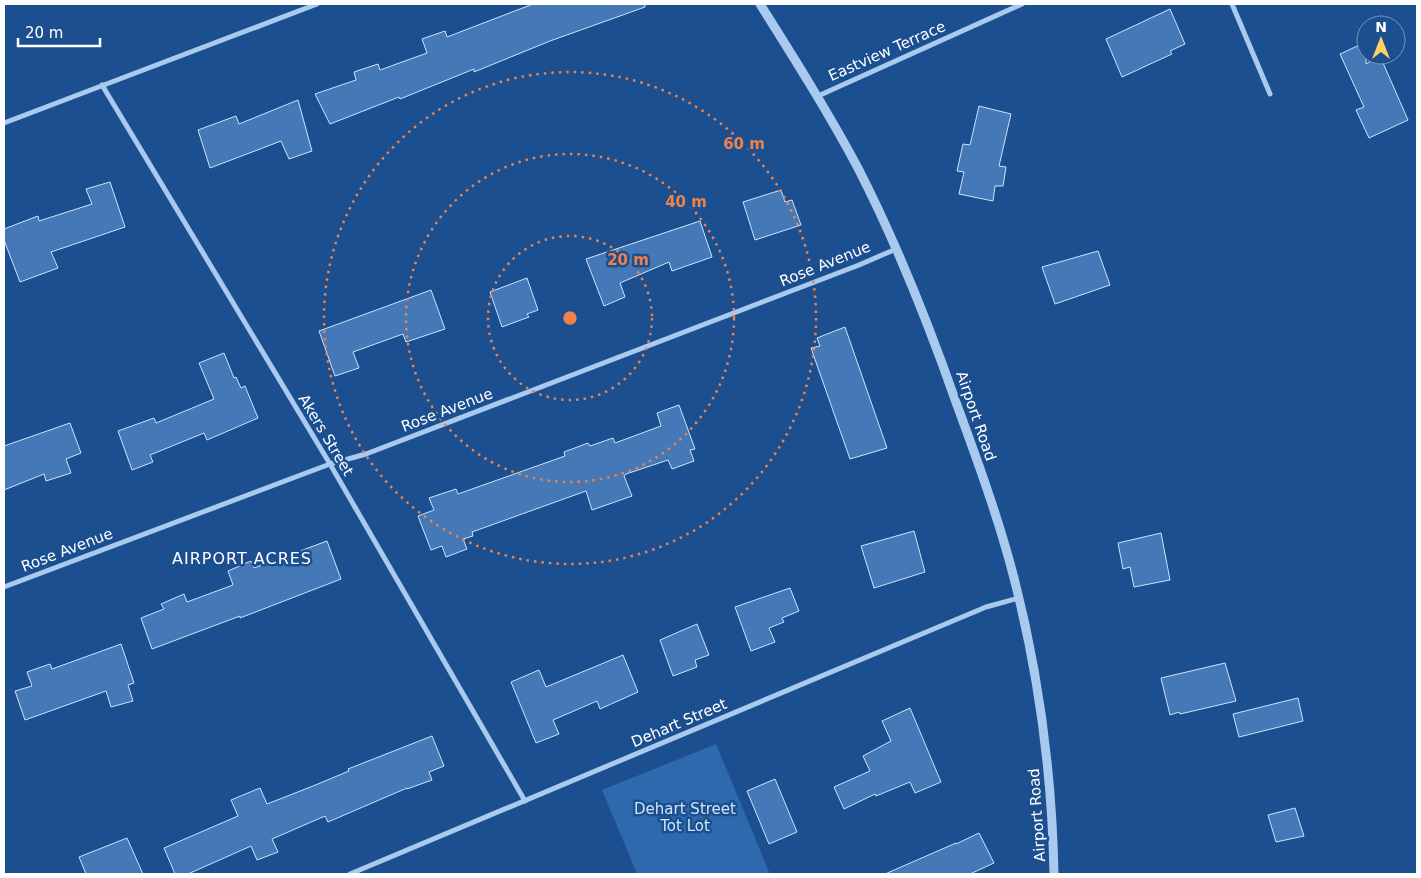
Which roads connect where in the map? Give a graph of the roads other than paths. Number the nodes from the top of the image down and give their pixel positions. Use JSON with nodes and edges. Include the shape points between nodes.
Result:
{"nodes":[{"id":1,"x":317,"y":4,"type":"edge"},
{"id":2,"x":760,"y":4,"type":"edge"},
{"id":3,"x":1022,"y":4,"type":"edge"},
{"id":4,"x":1232,"y":4,"type":"edge"},
{"id":5,"x":102,"y":85,"type":"junction"},
{"id":6,"x":1270,"y":94,"type":"dead end"},
{"id":7,"x":818,"y":96,"type":"junction"},
{"id":8,"x":4,"y":122,"type":"edge"},
{"id":9,"x":896,"y":249,"type":"junction"},
{"id":10,"x":330,"y":464,"type":"junction"},
{"id":11,"x":4,"y":587,"type":"edge"},
{"id":12,"x":1019,"y":598,"type":"junction"},
{"id":13,"x":525,"y":801,"type":"junction"},
{"id":14,"x":350,"y":874,"type":"edge"},
{"id":15,"x":1054,"y":874,"type":"edge"}],
"edges":[{"from":1,"to":5,"type":"street"},
{"from":2,"to":7,"type":"street","name":"Airport Road"},
{"from":3,"to":7,"type":"street","name":"Eastview Terrace"},
{"from":4,"to":6,"type":"street"},
{"from":5,"to":8,"type":"street"},
{"from":5,"to":10,"type":"street","name":"Akers Street"},
{"from":7,"to":9,"type":"street","name":"Airport Road"},
{"from":9,"to":10,"type":"street","name":"Rose Avenue","via":[[375,451]]},
{"from":9,"to":12,"type":"street","name":"Airport Road","via":[[942,362],[976,458]]},
{"from":10,"to":11,"type":"street","name":"Rose Avenue"},
{"from":10,"to":13,"type":"street","name":"Akers Street"},
{"from":12,"to":13,"type":"street","name":"Dehart Street","via":[[986,607]]},
{"from":12,"to":15,"type":"street","name":"Airport Road","via":[[1040,708],[1053,826]]},
{"from":13,"to":14,"type":"street","name":"Dehart Street"}]}
